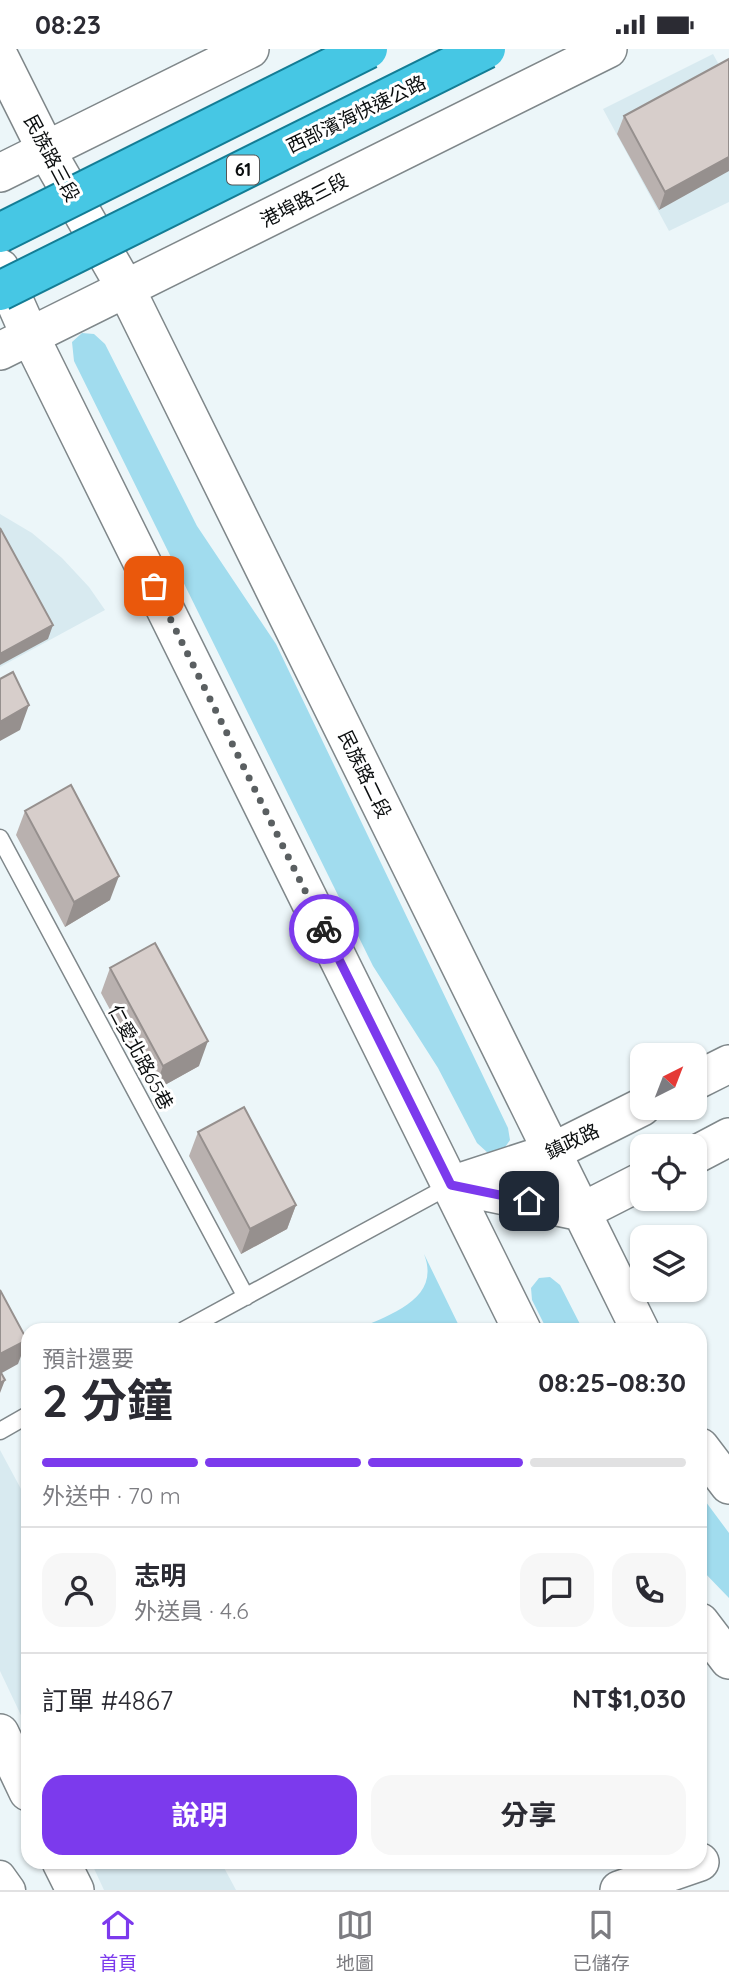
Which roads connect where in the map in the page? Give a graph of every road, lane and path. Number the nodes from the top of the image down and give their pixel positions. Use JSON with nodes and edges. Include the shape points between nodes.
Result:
{"nodes":[{"id":1,"x":250,"y":49,"type":"edge"},
{"id":2,"x":369,"y":49,"type":"edge"},
{"id":3,"x":486,"y":49,"type":"edge"},
{"id":4,"x":607,"y":49,"type":"edge"},
{"id":5,"x":0,"y":58,"type":"edge"},
{"id":6,"x":46,"y":150,"type":"junction"},
{"id":7,"x":0,"y":173,"type":"edge"},
{"id":8,"x":86,"y":220,"type":"joint"},
{"id":9,"x":0,"y":233,"type":"edge"},
{"id":10,"x":0,"y":268,"type":"edge"},
{"id":11,"x":126,"y":289,"type":"junction"},
{"id":12,"x":0,"y":291,"type":"edge"},
{"id":13,"x":15,"y":344,"type":"edge"},
{"id":14,"x":0,"y":838,"type":"edge"},
{"id":15,"x":729,"y":1064,"type":"edge"},
{"id":16,"x":707,"y":1075,"type":"edge"},
{"id":17,"x":630,"y":1113,"type":"edge"},
{"id":18,"x":729,"y":1137,"type":"edge"},
{"id":19,"x":707,"y":1148,"type":"edge"},
{"id":20,"x":552,"y":1152,"type":"junction"},
{"id":21,"x":451,"y":1185,"type":"junction"},
{"id":22,"x":630,"y":1187,"type":"edge"},
{"id":23,"x":582,"y":1212,"type":"junction"},
{"id":24,"x":246,"y":1297,"type":"junction"},
{"id":25,"x":197,"y":1323,"type":"edge"},
{"id":26,"x":519,"y":1323,"type":"edge"},
{"id":27,"x":637,"y":1323,"type":"edge"},
{"id":28,"x":21,"y":1419,"type":"edge"},
{"id":29,"x":0,"y":1431,"type":"edge"},
{"id":30,"x":707,"y":1456,"type":"edge"},
{"id":31,"x":729,"y":1485,"type":"edge"},
{"id":32,"x":707,"y":1631,"type":"edge"},
{"id":33,"x":729,"y":1660,"type":"edge"},
{"id":34,"x":0,"y":1733,"type":"edge"},
{"id":35,"x":21,"y":1777,"type":"edge"},
{"id":36,"x":729,"y":1852,"type":"edge"},
{"id":37,"x":707,"y":1860,"type":"edge"},
{"id":38,"x":64,"y":1869,"type":"edge"},
{"id":39,"x":680,"y":1869,"type":"edge"},
{"id":40,"x":0,"y":1876,"type":"edge"},
{"id":41,"x":10,"y":1890,"type":"edge"},
{"id":42,"x":75,"y":1890,"type":"edge"},
{"id":43,"x":619,"y":1890,"type":"edge"}],
"edges":[{"from":1,"to":6,"type":"street"},
{"from":2,"to":9,"type":"highway","bridge":true},
{"from":3,"to":12,"type":"highway","name":"西部濱海快速公路","number":"61","bridge":true},
{"from":4,"to":11,"type":"street","name":"港埠路三段"},
{"from":5,"to":6,"type":"street","name":"民族路三段"},
{"from":6,"to":7,"type":"street"},
{"from":6,"to":8,"type":"street","name":"民族路三段"},
{"from":8,"to":11,"type":"street","name":"民族路二段"},
{"from":10,"to":13,"type":"street"},
{"from":11,"to":13,"type":"street","name":"港埠路三段"},
{"from":11,"to":20,"type":"street","name":"民族路二段"},
{"from":13,"to":21,"type":"street"},
{"from":14,"to":24,"type":"lane","name":"仁愛北路65巷"},
{"from":15,"to":16,"type":"street"},
{"from":17,"to":20,"type":"street","name":"鎮政路"},
{"from":18,"to":19,"type":"street"},
{"from":20,"to":21,"type":"street","name":"鎮政路"},
{"from":20,"to":23,"type":"street","name":"民族路二段"},
{"from":21,"to":23,"type":"street"},
{"from":21,"to":24,"type":"lane"},
{"from":21,"to":26,"type":"street"},
{"from":22,"to":23,"type":"street"},
{"from":23,"to":27,"type":"street","name":"民族路二段"},
{"from":24,"to":25,"type":"lane"},
{"from":28,"to":29,"type":"lane"},
{"from":30,"to":31,"type":"street"},
{"from":32,"to":33,"type":"street"},
{"from":34,"to":35,"type":"street"},
{"from":36,"to":37,"type":"street"},
{"from":38,"to":42,"type":"street"},
{"from":39,"to":43,"type":"street"},
{"from":40,"to":41,"type":"street"}]}
